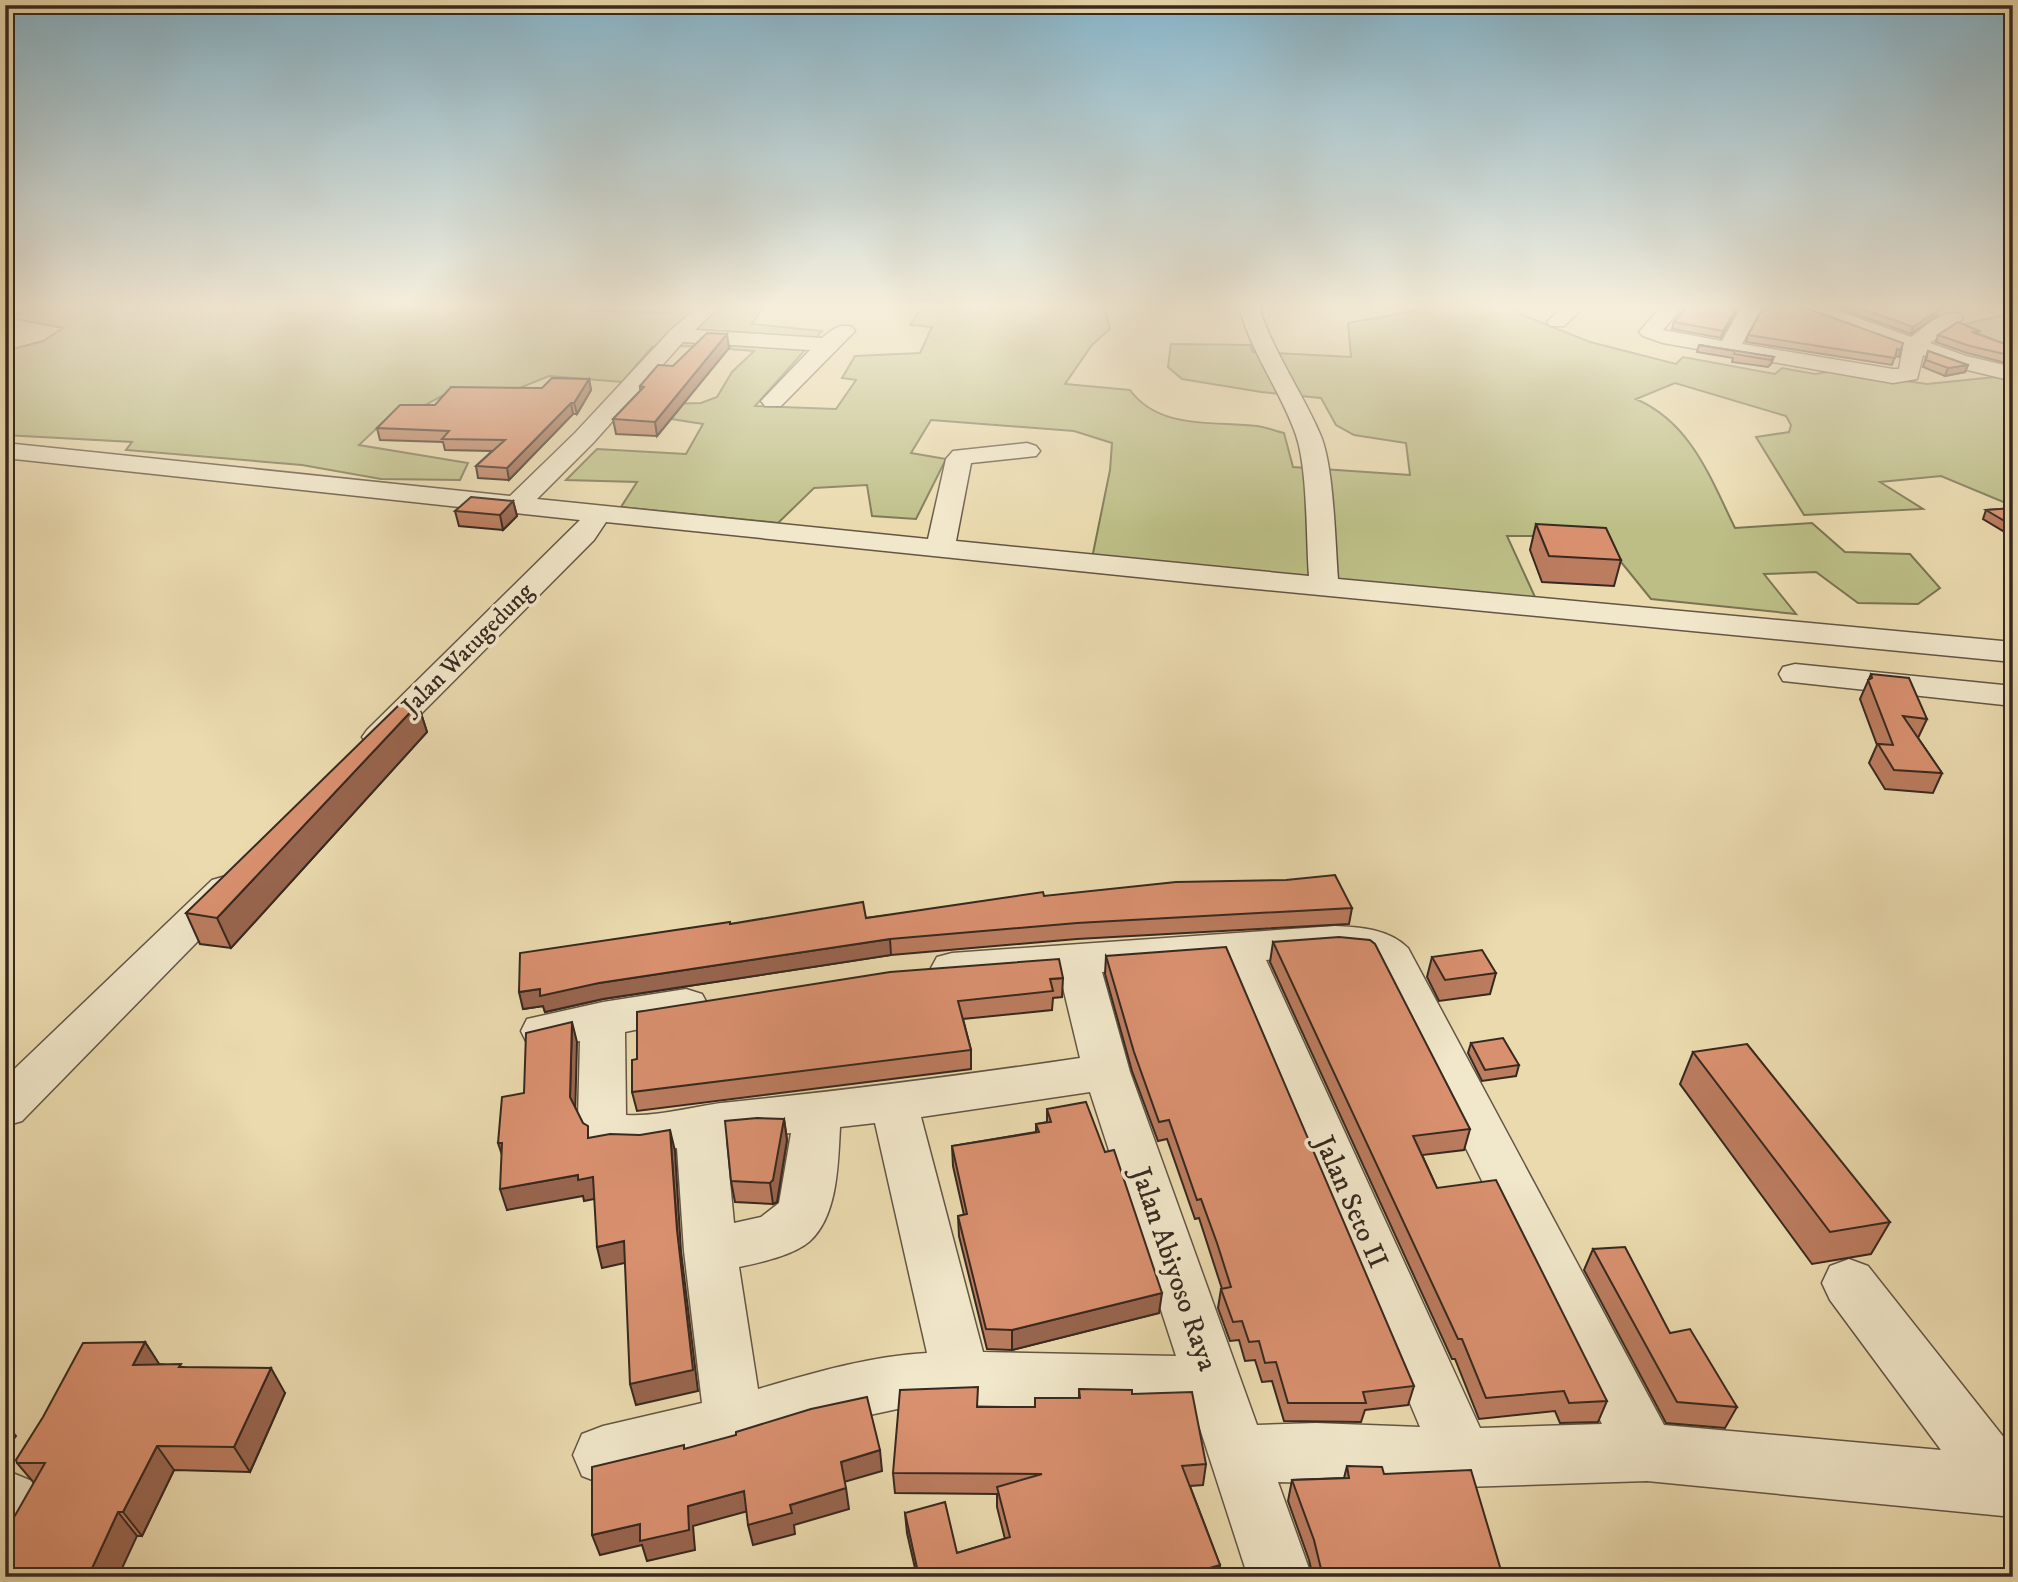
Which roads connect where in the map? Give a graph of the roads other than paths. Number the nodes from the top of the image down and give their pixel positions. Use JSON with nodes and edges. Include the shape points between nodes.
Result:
{"nodes":[{"id":1,"x":636,"y":381,"type":"edge"},
{"id":2,"x":792,"y":381,"type":"edge"},
{"id":3,"x":1281,"y":381,"type":"edge"},
{"id":4,"x":773,"y":401,"type":"dead end"},
{"id":5,"x":5,"y":450,"type":"edge"},
{"id":6,"x":1027,"y":451,"type":"dead end"},
{"id":7,"x":517,"y":504,"type":"junction"},
{"id":8,"x":600,"y":512,"type":"junction"},
{"id":9,"x":940,"y":549,"type":"junction"},
{"id":10,"x":1324,"y":585,"type":"junction"},
{"id":11,"x":2013,"y":652,"type":"edge"},
{"id":12,"x":1795,"y":674,"type":"dead end"},
{"id":13,"x":2013,"y":696,"type":"edge"},
{"id":14,"x":358,"y":758,"type":"edge"},
{"id":15,"x":250,"y":865,"type":"edge"},
{"id":16,"x":1239,"y":947,"type":"junction"},
{"id":17,"x":1077,"y":957,"type":"junction"},
{"id":18,"x":918,"y":971,"type":"edge"},
{"id":19,"x":727,"y":999,"type":"edge"},
{"id":20,"x":603,"y":1018,"type":"junction"},
{"id":21,"x":543,"y":1031,"type":"edge"},
{"id":22,"x":1107,"y":1072,"type":"junction"},
{"id":23,"x":894,"y":1104,"type":"junction"},
{"id":24,"x":5,"y":1108,"type":"edge"},
{"id":25,"x":818,"y":1112,"type":"junction"},
{"id":26,"x":700,"y":1124,"type":"junction"},
{"id":27,"x":710,"y":1251,"type":"junction"},
{"id":28,"x":1849,"y":1283,"type":"dead end"},
{"id":29,"x":961,"y":1378,"type":"junction"},
{"id":30,"x":1213,"y":1384,"type":"junction"},
{"id":31,"x":734,"y":1424,"type":"junction"},
{"id":32,"x":1647,"y":1452,"type":"junction"},
{"id":33,"x":1239,"y":1454,"type":"junction"},
{"id":34,"x":603,"y":1455,"type":"dead end"},
{"id":35,"x":1464,"y":1458,"type":"junction"},
{"id":36,"x":2008,"y":1486,"type":"edge"},
{"id":37,"x":1280,"y":1577,"type":"edge"}],
"edges":[{"from":1,"to":7,"type":"street"},
{"from":2,"to":4,"type":"street"},
{"from":3,"to":10,"type":"street","via":[[1309,436]]},
{"from":5,"to":7,"type":"street"},
{"from":6,"to":9,"type":"street","via":[[959,459]]},
{"from":7,"to":8,"type":"street"},
{"from":8,"to":9,"type":"street"},
{"from":8,"to":14,"type":"street","name":"Jalan Watugedung","via":[[584,534]]},
{"from":9,"to":10,"type":"street"},
{"from":10,"to":11,"type":"street"},
{"from":12,"to":13,"type":"street"},
{"from":15,"to":24,"type":"street"},
{"from":16,"to":17,"type":"street"},
{"from":16,"to":32,"type":"street","via":[[1335,940],[1366,942],[1390,954]]},
{"from":16,"to":35,"type":"street","name":"Jalan Seto II"},
{"from":17,"to":18,"type":"street"},
{"from":17,"to":22,"type":"street","name":"Jalan Abiyoso Raya"},
{"from":19,"to":20,"type":"street"},
{"from":20,"to":21,"type":"street"},
{"from":20,"to":26,"type":"street","via":[[604,1125],[625,1135]]},
{"from":22,"to":23,"type":"street"},
{"from":22,"to":30,"type":"street","name":"Jalan Abiyoso Raya"},
{"from":23,"to":25,"type":"street"},
{"from":23,"to":29,"type":"street"},
{"from":25,"to":26,"type":"street"},
{"from":25,"to":27,"type":"street","via":[[808,1189],[799,1217],[781,1232]]},
{"from":26,"to":27,"type":"street"},
{"from":27,"to":31,"type":"street"},
{"from":28,"to":36,"type":"street"},
{"from":29,"to":30,"type":"street"},
{"from":29,"to":31,"type":"street","via":[[876,1386]]},
{"from":30,"to":33,"type":"street","name":"Jalan Abiyoso Raya"},
{"from":31,"to":34,"type":"street"},
{"from":32,"to":35,"type":"street"},
{"from":32,"to":36,"type":"street"},
{"from":33,"to":35,"type":"street"},
{"from":33,"to":37,"type":"street","name":"Jalan Abiyoso Raya"}]}
